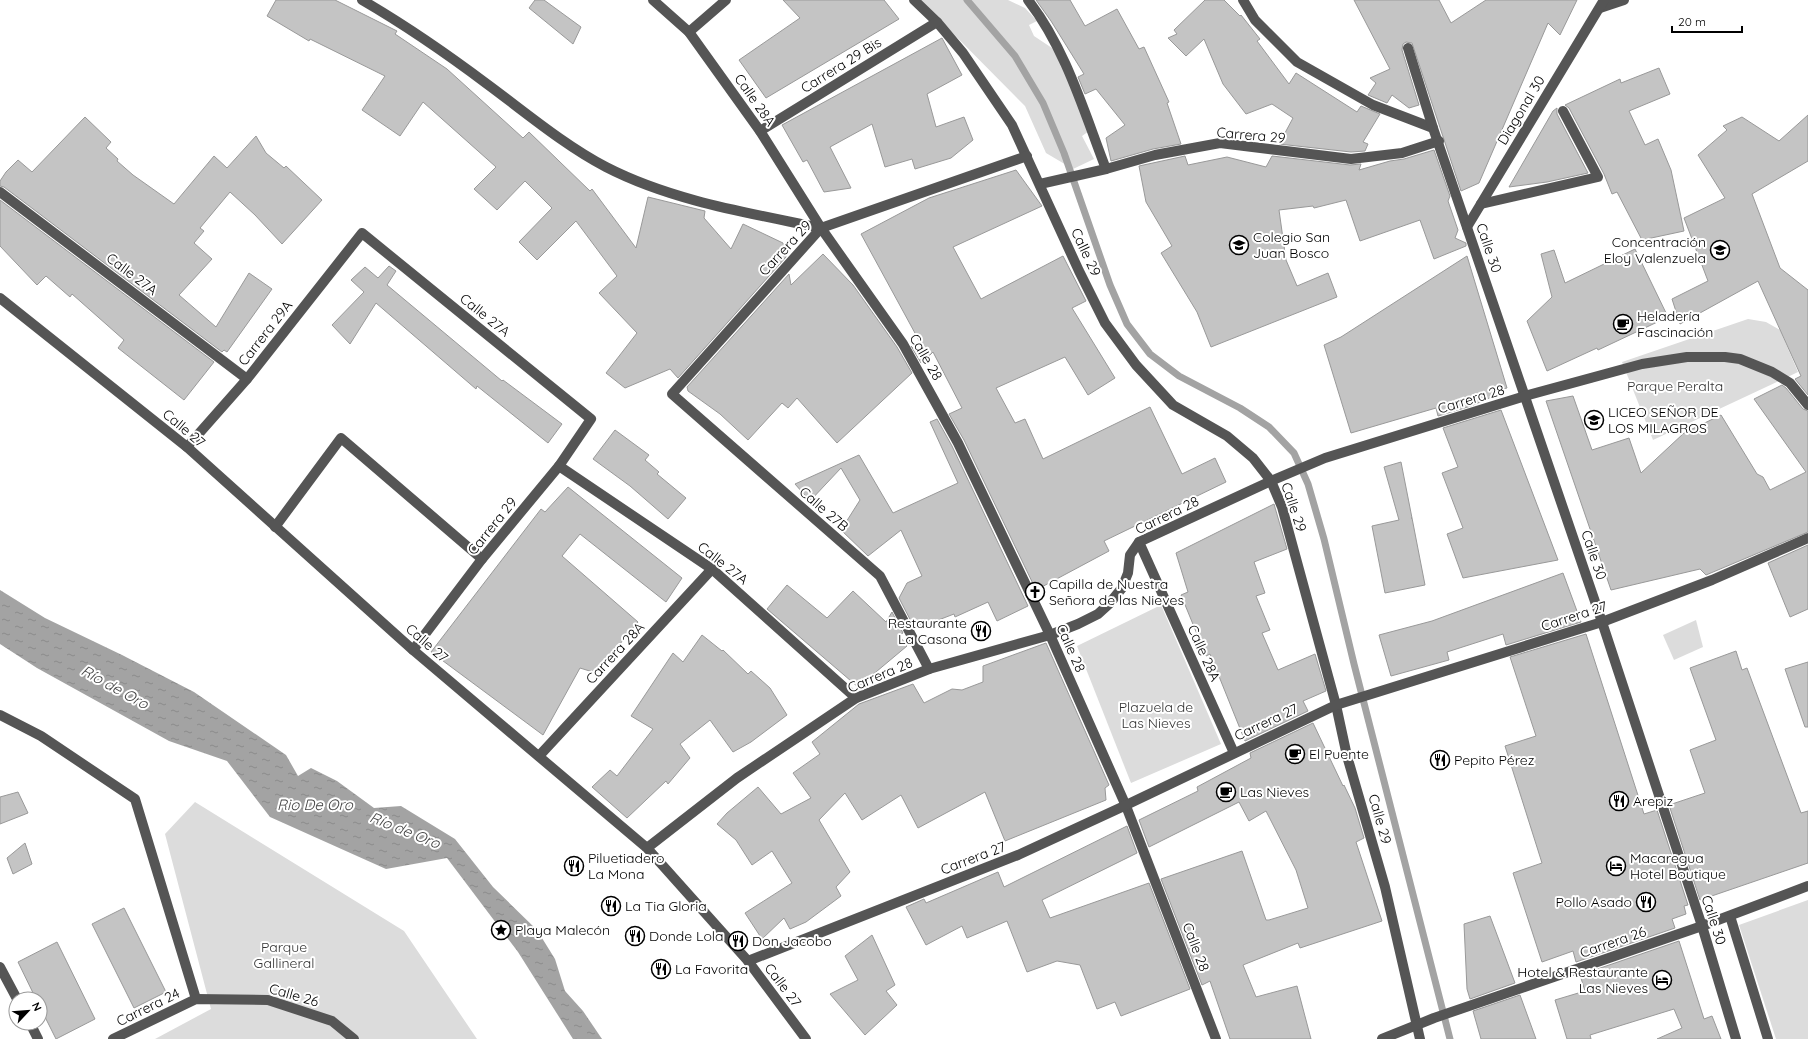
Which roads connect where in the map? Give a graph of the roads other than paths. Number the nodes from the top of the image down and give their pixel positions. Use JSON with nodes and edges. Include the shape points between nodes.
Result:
{"nodes":[{"id":1,"x":653,"y":0,"type":"edge"},
{"id":2,"x":726,"y":0,"type":"edge"},
{"id":3,"x":914,"y":0,"type":"edge"},
{"id":4,"x":1028,"y":0,"type":"edge"},
{"id":5,"x":1243,"y":0,"type":"edge"},
{"id":6,"x":1624,"y":0,"type":"edge"},
{"id":7,"x":369,"y":2,"type":"edge"},
{"id":8,"x":1602,"y":4,"type":"edge"},
{"id":9,"x":937,"y":22,"type":"junction"},
{"id":10,"x":689,"y":32,"type":"junction"},
{"id":11,"x":1408,"y":48,"type":"dead end"},
{"id":12,"x":1563,"y":111,"type":"dead end"},
{"id":13,"x":1433,"y":128,"type":"junction"},
{"id":14,"x":760,"y":131,"type":"junction"},
{"id":15,"x":1439,"y":141,"type":"junction"},
{"id":16,"x":1027,"y":156,"type":"junction"},
{"id":17,"x":1101,"y":170,"type":"junction"},
{"id":18,"x":1040,"y":184,"type":"junction"},
{"id":19,"x":0,"y":192,"type":"edge"},
{"id":20,"x":1481,"y":204,"type":"junction"},
{"id":21,"x":1467,"y":226,"type":"junction"},
{"id":22,"x":821,"y":228,"type":"junction"},
{"id":23,"x":362,"y":233,"type":"joint"},
{"id":24,"x":0,"y":298,"type":"edge"},
{"id":25,"x":247,"y":379,"type":"junction"},
{"id":26,"x":672,"y":394,"type":"joint"},
{"id":27,"x":1525,"y":396,"type":"junction"},
{"id":28,"x":1808,"y":405,"type":"edge"},
{"id":29,"x":591,"y":419,"type":"joint"},
{"id":30,"x":187,"y":448,"type":"junction"},
{"id":31,"x":559,"y":466,"type":"junction"},
{"id":32,"x":1271,"y":481,"type":"junction"},
{"id":33,"x":275,"y":527,"type":"junction"},
{"id":34,"x":1808,"y":538,"type":"edge"},
{"id":35,"x":1139,"y":542,"type":"junction"},
{"id":36,"x":482,"y":559,"type":"junction"},
{"id":37,"x":712,"y":569,"type":"junction"},
{"id":38,"x":1602,"y":622,"type":"junction"},
{"id":39,"x":1050,"y":635,"type":"junction"},
{"id":40,"x":414,"y":650,"type":"junction"},
{"id":41,"x":929,"y":669,"type":"junction"},
{"id":42,"x":856,"y":698,"type":"junction"},
{"id":43,"x":1336,"y":705,"type":"junction"},
{"id":44,"x":0,"y":715,"type":"edge"},
{"id":45,"x":1234,"y":753,"type":"junction"},
{"id":46,"x":539,"y":756,"type":"junction"},
{"id":47,"x":1126,"y":806,"type":"junction"},
{"id":48,"x":647,"y":848,"type":"junction"},
{"id":49,"x":1808,"y":886,"type":"edge"},
{"id":50,"x":1730,"y":916,"type":"junction"},
{"id":51,"x":1702,"y":926,"type":"junction"},
{"id":52,"x":748,"y":961,"type":"junction"},
{"id":53,"x":0,"y":967,"type":"edge"},
{"id":54,"x":13,"y":991,"type":"edge"},
{"id":55,"x":196,"y":999,"type":"junction"},
{"id":56,"x":1416,"y":1025,"type":"junction"},
{"id":57,"x":113,"y":1039,"type":"edge"},
{"id":58,"x":354,"y":1039,"type":"edge"},
{"id":59,"x":806,"y":1039,"type":"edge"},
{"id":60,"x":1216,"y":1039,"type":"edge"},
{"id":61,"x":1382,"y":1039,"type":"edge"},
{"id":62,"x":1420,"y":1039,"type":"edge"},
{"id":63,"x":1736,"y":1039,"type":"edge"},
{"id":64,"x":1768,"y":1039,"type":"edge"}],
"edges":[{"from":1,"to":10,"type":"street","name":"Calle 28A"},
{"from":2,"to":10,"type":"street"},
{"from":3,"to":9,"type":"street","name":"Calle 29"},
{"from":4,"to":17,"type":"street","via":[[1038,13],[1065,64]]},
{"from":5,"to":13,"type":"street","via":[[1255,20],[1296,62],[1373,105]]},
{"from":6,"to":8,"type":"street","name":"Diagonal 30"},
{"from":7,"to":22,"type":"street","via":[[469,70],[549,131],[606,166],[669,192]]},
{"from":8,"to":20,"type":"street","name":"Diagonal 30"},
{"from":9,"to":14,"type":"street","name":"Carrera 29 Bis"},
{"from":9,"to":16,"type":"street","name":"Calle 29","via":[[990,90],[1012,125]]},
{"from":10,"to":14,"type":"street","name":"Calle 28A"},
{"from":11,"to":13,"type":"street","name":"Calle 30"},
{"from":12,"to":20,"type":"street","via":[[1598,177]]},
{"from":13,"to":15,"type":"street","name":"Calle 30"},
{"from":14,"to":22,"type":"street","name":"Calle 28A"},
{"from":15,"to":17,"type":"street","name":"Carrera 29","via":[[1402,153],[1351,159],[1220,143],[1155,155]]},
{"from":15,"to":21,"type":"street","name":"Calle 30"},
{"from":16,"to":18,"type":"street","name":"Calle 29"},
{"from":16,"to":22,"type":"street","name":"Carrera 29"},
{"from":17,"to":18,"type":"street","name":"Carrera 29"},
{"from":18,"to":32,"type":"street","name":"Calle 29","via":[[1105,323],[1136,365],[1173,405],[1227,436],[1253,458]]},
{"from":19,"to":25,"type":"street","name":"Calle 27A"},
{"from":20,"to":21,"type":"street","name":"Diagonal 30"},
{"from":21,"to":27,"type":"street","name":"Calle 30"},
{"from":22,"to":26,"type":"street","name":"Carrera 29"},
{"from":22,"to":39,"type":"street","name":"Calle 28","via":[[904,344],[958,442]]},
{"from":23,"to":25,"type":"street","name":"Carrera 29A"},
{"from":23,"to":29,"type":"street","name":"Calle 27A"},
{"from":24,"to":30,"type":"street","name":"Calle 27"},
{"from":25,"to":30,"type":"street","name":"Carrera 29A"},
{"from":26,"to":41,"type":"street","name":"Calle 27B","via":[[880,576]]},
{"from":27,"to":28,"type":"street","name":"Carrera 28","via":[[1642,364],[1687,357],[1725,357],[1756,364],[1772,372],[1790,383]]},
{"from":27,"to":32,"type":"street","name":"Carrera 28","via":[[1325,458]]},
{"from":27,"to":38,"type":"street","name":"Calle 30"},
{"from":29,"to":31,"type":"street","name":"Carrera 29"},
{"from":30,"to":33,"type":"street","name":"Calle 27"},
{"from":31,"to":36,"type":"street","name":"Carrera 29"},
{"from":31,"to":37,"type":"street","name":"Calle 27A"},
{"from":32,"to":35,"type":"street","name":"Carrera 28"},
{"from":32,"to":43,"type":"street","name":"Calle 29","via":[[1282,507]]},
{"from":33,"to":36,"type":"street","via":[[341,438]]},
{"from":33,"to":40,"type":"street","name":"Calle 27"},
{"from":34,"to":38,"type":"street","name":"Carrera 27","via":[[1712,580]]},
{"from":35,"to":39,"type":"street","name":"Carrera 28","via":[[1130,555],[1128,573],[1122,588],[1109,604],[1098,614]]},
{"from":35,"to":45,"type":"street","name":"Calle 28A"},
{"from":36,"to":40,"type":"street","name":"Carrera 29"},
{"from":37,"to":42,"type":"street","name":"Calle 27A"},
{"from":37,"to":46,"type":"street","name":"Carrera 28A"},
{"from":38,"to":43,"type":"street","name":"Carrera 27"},
{"from":38,"to":51,"type":"street","name":"Calle 30"},
{"from":39,"to":41,"type":"street","name":"Carrera 28"},
{"from":39,"to":47,"type":"street","name":"Calle 28"},
{"from":40,"to":46,"type":"street","name":"Calle 27"},
{"from":41,"to":42,"type":"street","name":"Carrera 28"},
{"from":42,"to":48,"type":"street","name":"Carrera 28","via":[[737,778]]},
{"from":43,"to":45,"type":"street","name":"Carrera 27"},
{"from":43,"to":56,"type":"street","name":"Calle 29","via":[[1347,756],[1385,887]]},
{"from":44,"to":55,"type":"street","via":[[41,736],[135,799]]},
{"from":45,"to":47,"type":"street","name":"Carrera 27"},
{"from":46,"to":48,"type":"street","name":"Calle 27"},
{"from":47,"to":52,"type":"street","name":"Carrera 27","via":[[1018,855]]},
{"from":47,"to":60,"type":"street","name":"Calle 28"},
{"from":48,"to":52,"type":"street","name":"Calle 27"},
{"from":49,"to":50,"type":"street","name":"Carrera 26"},
{"from":50,"to":51,"type":"street","name":"Carrera 26"},
{"from":50,"to":64,"type":"street"},
{"from":51,"to":56,"type":"street","name":"Carrera 26"},
{"from":51,"to":63,"type":"street","name":"Calle 30"},
{"from":52,"to":59,"type":"street","name":"Calle 27"},
{"from":53,"to":54,"type":"street"},
{"from":55,"to":57,"type":"street","name":"Carrera 24"},
{"from":55,"to":58,"type":"street","name":"Calle 26","via":[[268,1000],[332,1021]]},
{"from":56,"to":61,"type":"street","name":"Carrera 26"},
{"from":56,"to":62,"type":"street","name":"Calle 29"}]}
